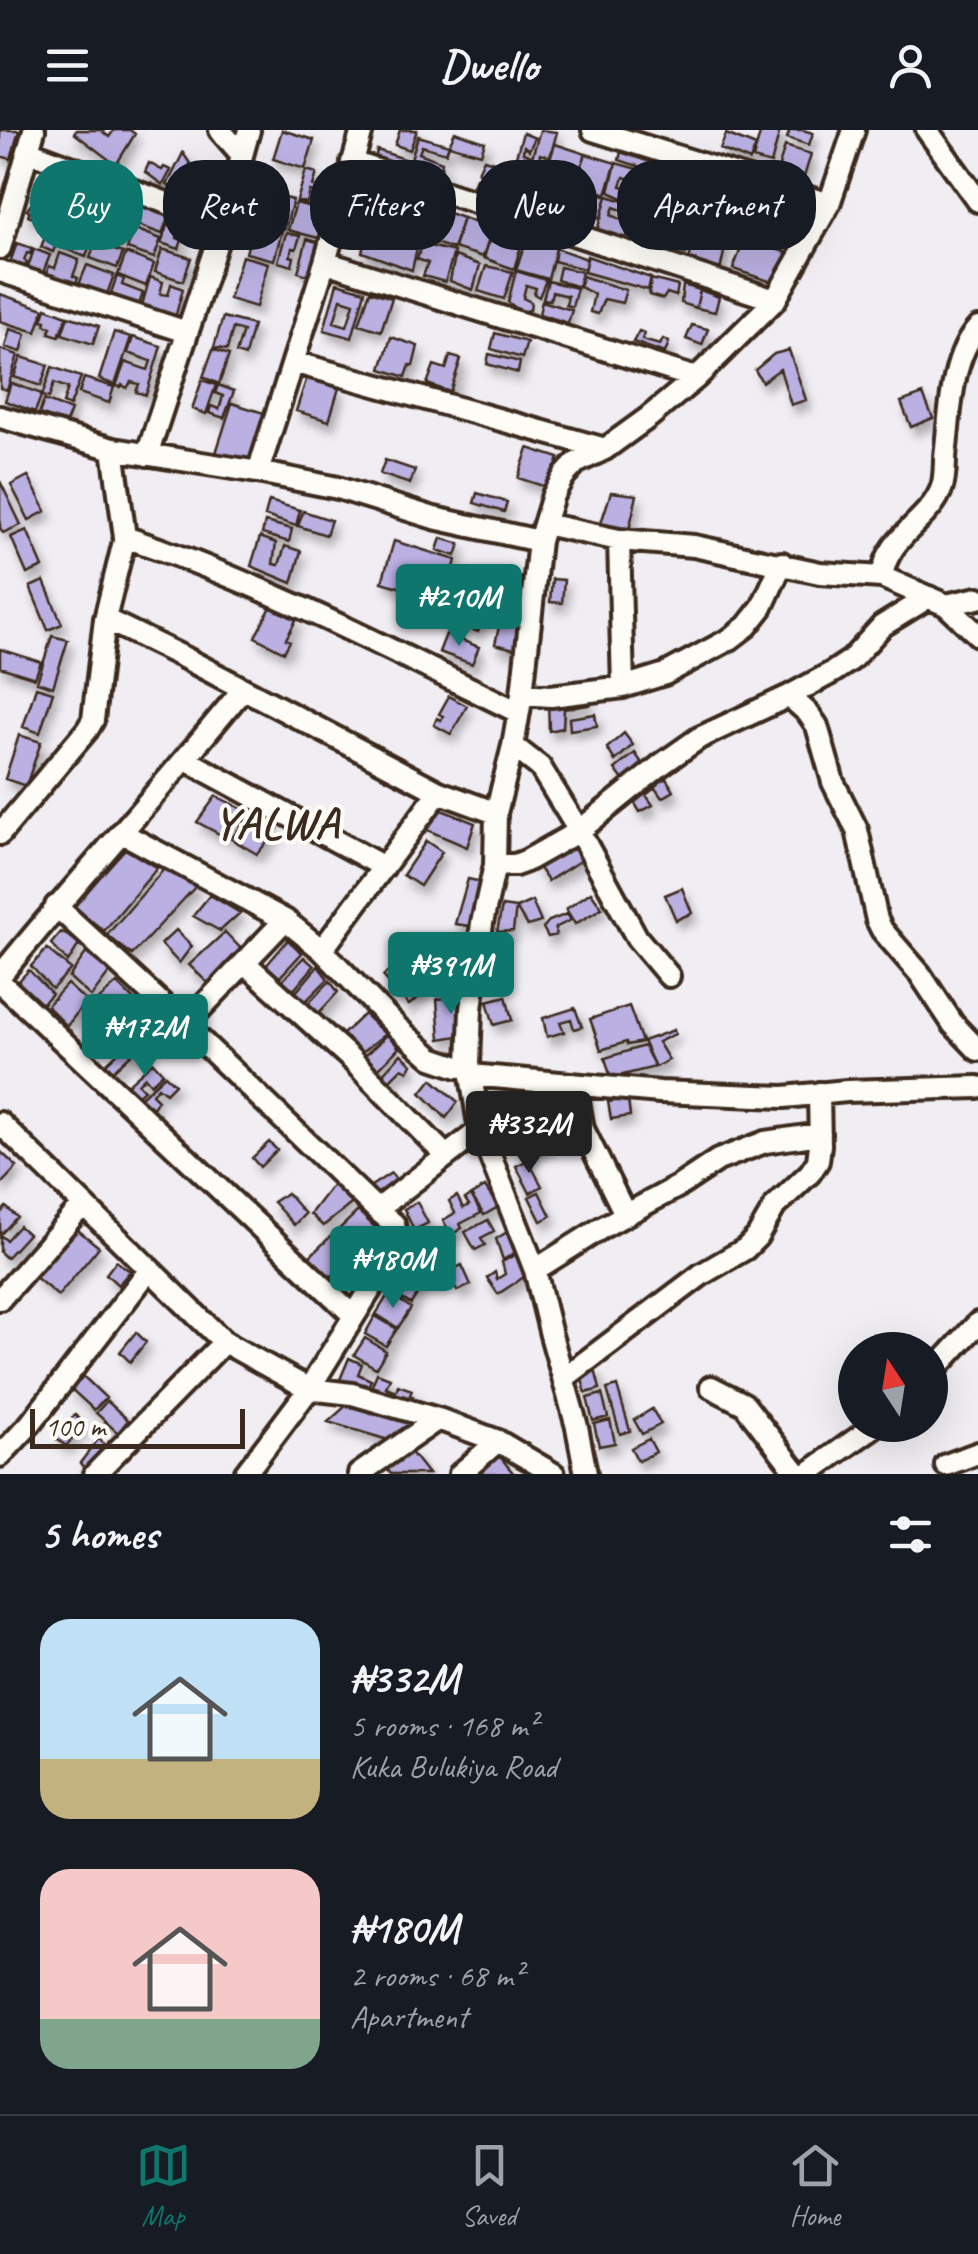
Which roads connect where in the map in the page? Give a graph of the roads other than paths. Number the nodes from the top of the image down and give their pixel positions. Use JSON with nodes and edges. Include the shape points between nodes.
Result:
{"nodes":[{"id":1,"x":220,"y":130,"type":"edge"},
{"id":2,"x":249,"y":130,"type":"edge"},
{"id":3,"x":362,"y":130,"type":"edge"},
{"id":4,"x":592,"y":130,"type":"edge"},
{"id":5,"x":854,"y":130,"type":"edge"},
{"id":6,"x":927,"y":130,"type":"edge"},
{"id":7,"x":636,"y":136,"type":"edge"},
{"id":8,"x":31,"y":140,"type":"edge"},
{"id":9,"x":241,"y":154,"type":"junction"},
{"id":10,"x":239,"y":160,"type":"edge"},
{"id":11,"x":353,"y":160,"type":"edge"},
{"id":12,"x":456,"y":196,"type":"edge"},
{"id":13,"x":163,"y":198,"type":"edge"},
{"id":14,"x":978,"y":202,"type":"edge"},
{"id":15,"x":829,"y":204,"type":"junction"},
{"id":16,"x":0,"y":248,"type":"edge"},
{"id":17,"x":214,"y":250,"type":"edge"},
{"id":18,"x":328,"y":250,"type":"edge"},
{"id":19,"x":325,"y":262,"type":"junction"},
{"id":20,"x":0,"y":271,"type":"edge"},
{"id":21,"x":775,"y":300,"type":"junction"},
{"id":22,"x":978,"y":328,"type":"edge"},
{"id":23,"x":187,"y":332,"type":"junction"},
{"id":24,"x":293,"y":362,"type":"junction"},
{"id":25,"x":696,"y":378,"type":"junction"},
{"id":26,"x":0,"y":416,"type":"edge"},
{"id":27,"x":113,"y":449,"type":"junction"},
{"id":28,"x":605,"y":450,"type":"junction"},
{"id":29,"x":147,"y":454,"type":"junction"},
{"id":30,"x":258,"y":472,"type":"junction"},
{"id":31,"x":541,"y":533,"type":"junction"},
{"id":32,"x":125,"y":538,"type":"junction"},
{"id":33,"x":618,"y":540,"type":"junction"},
{"id":34,"x":782,"y":563,"type":"junction"},
{"id":35,"x":882,"y":577,"type":"junction"},
{"id":36,"x":978,"y":598,"type":"edge"},
{"id":37,"x":938,"y":601,"type":"junction"},
{"id":38,"x":104,"y":619,"type":"junction"},
{"id":39,"x":978,"y":635,"type":"edge"},
{"id":40,"x":623,"y":687,"type":"junction"},
{"id":41,"x":243,"y":688,"type":"junction"},
{"id":42,"x":789,"y":696,"type":"junction"},
{"id":43,"x":520,"y":703,"type":"junction"},
{"id":44,"x":512,"y":746,"type":"junction"},
{"id":45,"x":186,"y":760,"type":"junction"},
{"id":46,"x":438,"y":792,"type":"junction"},
{"id":47,"x":496,"y":814,"type":"junction"},
{"id":48,"x":579,"y":831,"type":"junction"},
{"id":49,"x":122,"y":833,"type":"junction"},
{"id":50,"x":0,"y":834,"type":"edge"},
{"id":51,"x":496,"y":865,"type":"junction"},
{"id":52,"x":384,"y":867,"type":"junction"},
{"id":53,"x":56,"y":906,"type":"junction"},
{"id":54,"x":286,"y":920,"type":"junction"},
{"id":55,"x":322,"y":950,"type":"junction"},
{"id":56,"x":245,"y":963,"type":"junction"},
{"id":57,"x":669,"y":976,"type":"dead end"},
{"id":58,"x":0,"y":979,"type":"edge"},
{"id":59,"x":185,"y":1024,"type":"junction"},
{"id":60,"x":978,"y":1050,"type":"edge"},
{"id":61,"x":470,"y":1070,"type":"junction"},
{"id":62,"x":575,"y":1085,"type":"junction"},
{"id":63,"x":978,"y":1087,"type":"edge"},
{"id":64,"x":818,"y":1094,"type":"junction"},
{"id":65,"x":0,"y":1123,"type":"edge"},
{"id":66,"x":480,"y":1130,"type":"junction"},
{"id":67,"x":820,"y":1134,"type":"junction"},
{"id":68,"x":445,"y":1155,"type":"junction"},
{"id":69,"x":82,"y":1205,"type":"junction"},
{"id":70,"x":377,"y":1210,"type":"junction"},
{"id":71,"x":625,"y":1214,"type":"junction"},
{"id":72,"x":149,"y":1270,"type":"junction"},
{"id":73,"x":536,"y":1270,"type":"junction"},
{"id":74,"x":5,"y":1284,"type":"edge"},
{"id":75,"x":353,"y":1316,"type":"junction"},
{"id":76,"x":978,"y":1324,"type":"edge"},
{"id":77,"x":224,"y":1342,"type":"junction"},
{"id":78,"x":948,"y":1356,"type":"edge"},
{"id":79,"x":564,"y":1378,"type":"junction"},
{"id":80,"x":712,"y":1387,"type":"dead end"},
{"id":81,"x":309,"y":1389,"type":"junction"},
{"id":82,"x":438,"y":1419,"type":"junction"},
{"id":83,"x":498,"y":1441,"type":"junction"},
{"id":84,"x":852,"y":1442,"type":"edge"},
{"id":85,"x":978,"y":1453,"type":"edge"},
{"id":86,"x":0,"y":1456,"type":"edge"},
{"id":87,"x":946,"y":1465,"type":"dead end"},
{"id":88,"x":252,"y":1470,"type":"edge"},
{"id":89,"x":95,"y":1474,"type":"edge"},
{"id":90,"x":360,"y":1474,"type":"edge"},
{"id":91,"x":460,"y":1474,"type":"edge"},
{"id":92,"x":554,"y":1474,"type":"edge"},
{"id":93,"x":586,"y":1474,"type":"edge"},
{"id":94,"x":798,"y":1474,"type":"edge"},
{"id":95,"x":807,"y":1474,"type":"edge"}],
"edges":[{"from":1,"to":9,"type":"street"},
{"from":2,"to":9,"type":"street"},
{"from":3,"to":11,"type":"street"},
{"from":4,"to":7,"type":"street"},
{"from":5,"to":15,"type":"street"},
{"from":6,"to":14,"type":"street"},
{"from":7,"to":15,"type":"street"},
{"from":8,"to":13,"type":"street"},
{"from":8,"to":16,"type":"street"},
{"from":9,"to":10,"type":"street"},
{"from":12,"to":21,"type":"street"},
{"from":15,"to":21,"type":"street"},
{"from":17,"to":23,"type":"street"},
{"from":18,"to":19,"type":"street"},
{"from":19,"to":24,"type":"street"},
{"from":19,"to":25,"type":"street"},
{"from":20,"to":23,"type":"street"},
{"from":21,"to":25,"type":"street"},
{"from":22,"to":35,"type":"street","via":[[962,350],[944,484],[892,549]]},
{"from":23,"to":29,"type":"street"},
{"from":24,"to":28,"type":"street"},
{"from":24,"to":30,"type":"street"},
{"from":25,"to":28,"type":"street"},
{"from":26,"to":27,"type":"street"},
{"from":27,"to":29,"type":"street"},
{"from":27,"to":32,"type":"street"},
{"from":28,"to":31,"type":"street","via":[[564,476]]},
{"from":29,"to":30,"type":"street"},
{"from":30,"to":31,"type":"street","via":[[434,518]]},
{"from":31,"to":33,"type":"street"},
{"from":31,"to":43,"type":"street"},
{"from":32,"to":38,"type":"street"},
{"from":32,"to":43,"type":"street","via":[[226,574]]},
{"from":33,"to":34,"type":"street"},
{"from":33,"to":40,"type":"street"},
{"from":34,"to":35,"type":"street"},
{"from":34,"to":40,"type":"street","via":[[747,626],[666,674]]},
{"from":35,"to":37,"type":"street"},
{"from":36,"to":37,"type":"street"},
{"from":37,"to":39,"type":"street"},
{"from":37,"to":42,"type":"street","via":[[882,626],[851,660]]},
{"from":38,"to":41,"type":"street"},
{"from":38,"to":50,"type":"street","via":[[93,720]]},
{"from":40,"to":43,"type":"street"},
{"from":41,"to":45,"type":"street"},
{"from":41,"to":46,"type":"street"},
{"from":42,"to":48,"type":"street","via":[[699,738]]},
{"from":42,"to":60,"type":"street","via":[[817,726],[833,782],[857,830],[882,930]]},
{"from":43,"to":44,"type":"street"},
{"from":44,"to":47,"type":"street"},
{"from":44,"to":48,"type":"street","via":[[540,767]]},
{"from":45,"to":49,"type":"street"},
{"from":45,"to":52,"type":"street"},
{"from":46,"to":47,"type":"street"},
{"from":46,"to":52,"type":"street"},
{"from":47,"to":51,"type":"street"},
{"from":48,"to":51,"type":"street","via":[[526,862]]},
{"from":48,"to":57,"type":"street","via":[[637,938]]},
{"from":49,"to":53,"type":"street"},
{"from":49,"to":54,"type":"street"},
{"from":51,"to":61,"type":"street","via":[[471,1009]]},
{"from":52,"to":55,"type":"street"},
{"from":53,"to":58,"type":"street"},
{"from":53,"to":59,"type":"street"},
{"from":54,"to":55,"type":"street"},
{"from":54,"to":56,"type":"street"},
{"from":55,"to":61,"type":"street","via":[[432,1058]]},
{"from":56,"to":59,"type":"street"},
{"from":56,"to":68,"type":"street"},
{"from":58,"to":75,"type":"street"},
{"from":59,"to":70,"type":"street"},
{"from":61,"to":62,"type":"street"},
{"from":61,"to":66,"type":"street"},
{"from":62,"to":64,"type":"street"},
{"from":62,"to":71,"type":"street","via":[[584,1129]]},
{"from":63,"to":64,"type":"street"},
{"from":64,"to":67,"type":"street"},
{"from":65,"to":69,"type":"street"},
{"from":66,"to":68,"type":"street"},
{"from":66,"to":73,"type":"street"},
{"from":67,"to":71,"type":"street","via":[[765,1142],[718,1160]]},
{"from":67,"to":79,"type":"street","via":[[818,1161],[774,1206],[757,1237]]},
{"from":68,"to":70,"type":"street"},
{"from":69,"to":72,"type":"street"},
{"from":69,"to":74,"type":"street"},
{"from":70,"to":75,"type":"street","via":[[394,1224],[398,1240]]},
{"from":71,"to":73,"type":"street"},
{"from":72,"to":77,"type":"street"},
{"from":72,"to":86,"type":"street"},
{"from":73,"to":79,"type":"street"},
{"from":75,"to":81,"type":"street"},
{"from":76,"to":78,"type":"street"},
{"from":77,"to":81,"type":"street"},
{"from":77,"to":89,"type":"street"},
{"from":79,"to":93,"type":"street"},
{"from":80,"to":94,"type":"street","via":[[744,1404]]},
{"from":81,"to":82,"type":"street"},
{"from":81,"to":88,"type":"street"},
{"from":82,"to":83,"type":"street"},
{"from":82,"to":90,"type":"street"},
{"from":83,"to":91,"type":"street"},
{"from":83,"to":92,"type":"street"},
{"from":84,"to":95,"type":"street"},
{"from":85,"to":87,"type":"street"}]}
